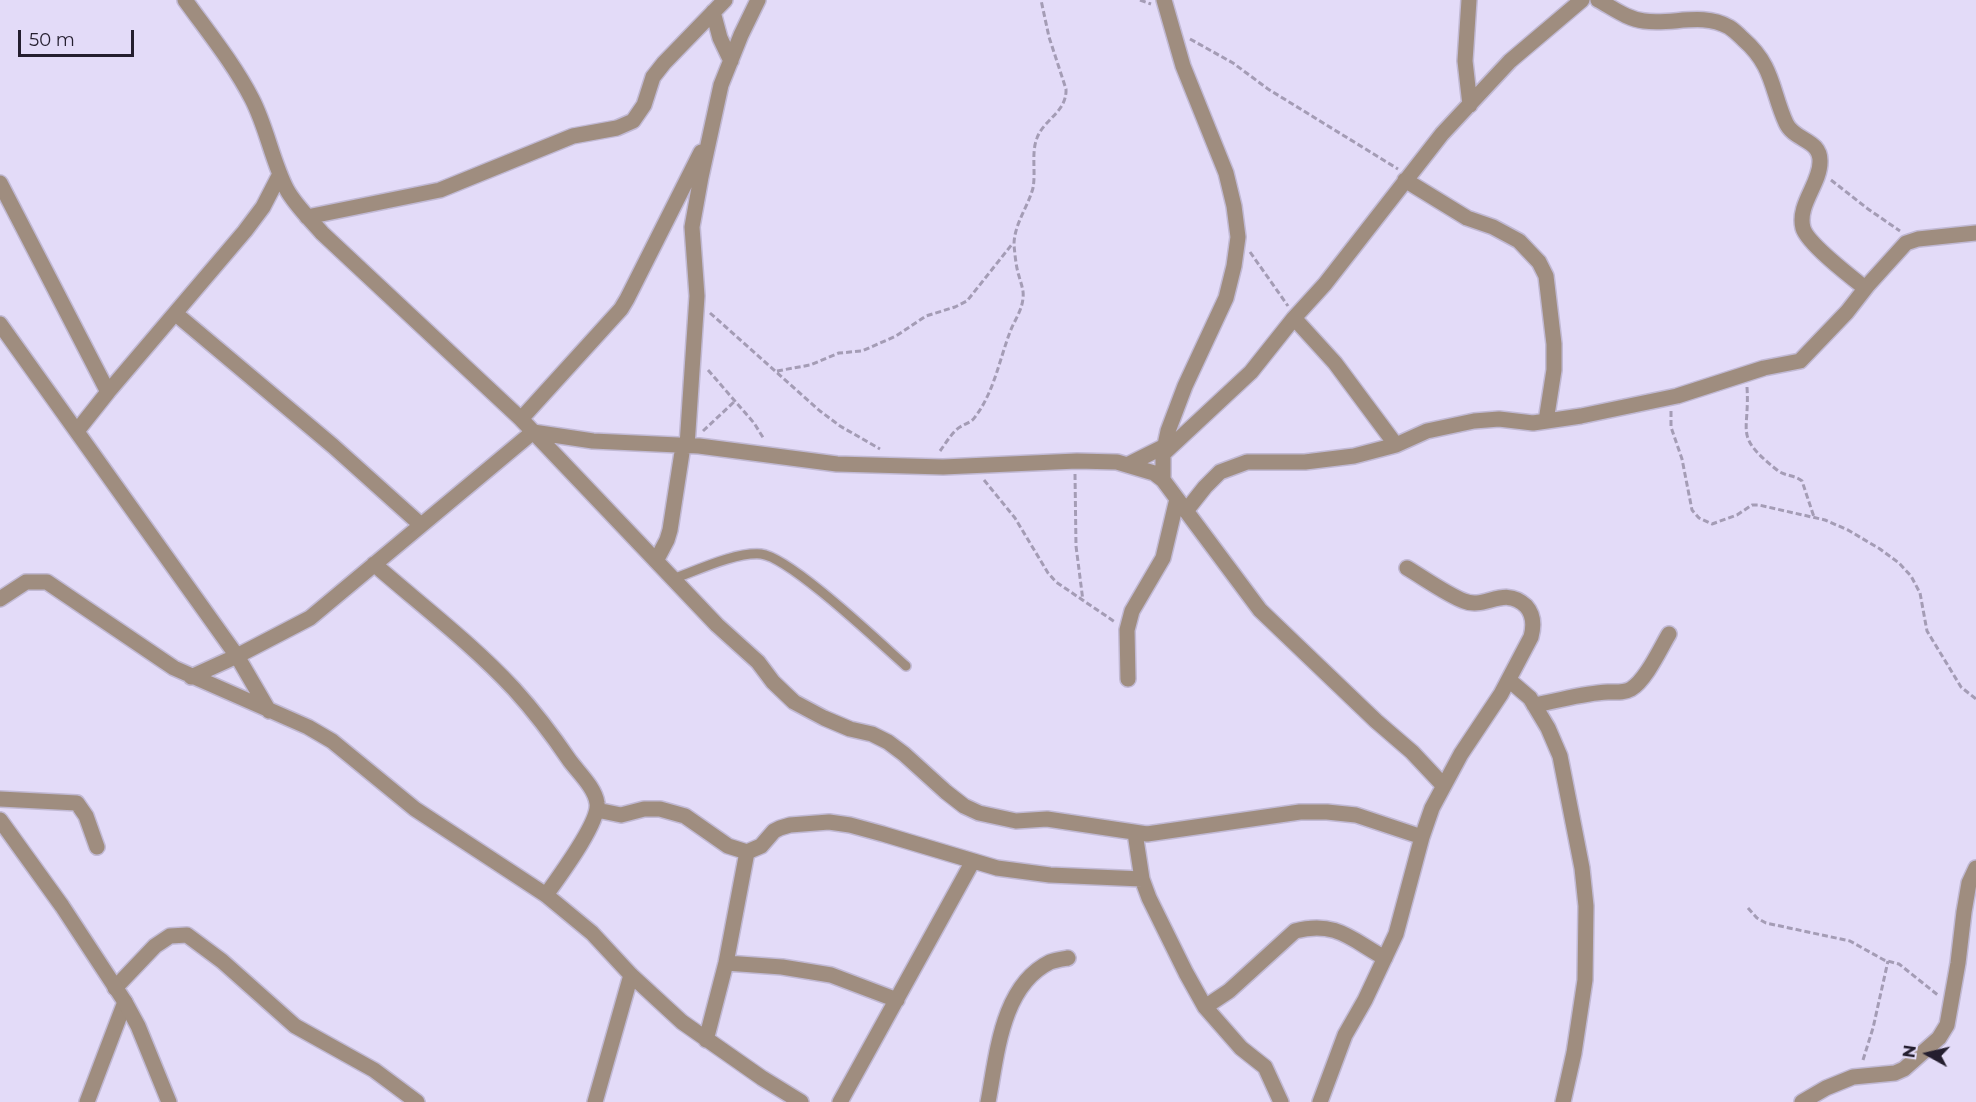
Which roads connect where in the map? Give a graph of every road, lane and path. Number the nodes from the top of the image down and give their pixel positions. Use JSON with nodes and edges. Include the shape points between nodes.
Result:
{"nodes":[{"id":1,"x":185,"y":0,"type":"edge"},
{"id":2,"x":758,"y":0,"type":"edge"},
{"id":3,"x":1041,"y":0,"type":"edge"},
{"id":4,"x":1164,"y":0,"type":"edge"},
{"id":5,"x":1469,"y":0,"type":"edge"},
{"id":6,"x":1582,"y":0,"type":"edge"},
{"id":7,"x":1599,"y":0,"type":"edge"},
{"id":8,"x":718,"y":5,"type":"edge"},
{"id":9,"x":1173,"y":29,"type":"junction"},
{"id":10,"x":731,"y":61,"type":"junction"},
{"id":11,"x":1470,"y":105,"type":"junction"},
{"id":12,"x":710,"y":136,"type":"junction"},
{"id":13,"x":1819,"y":169,"type":"junction"},
{"id":14,"x":280,"y":174,"type":"junction"},
{"id":15,"x":1407,"y":178,"type":"junction"},
{"id":16,"x":0,"y":183,"type":"edge"},
{"id":17,"x":308,"y":217,"type":"junction"},
{"id":18,"x":1238,"y":237,"type":"junction"},
{"id":19,"x":1974,"y":238,"type":"edge"},
{"id":20,"x":1914,"y":240,"type":"junction"},
{"id":21,"x":1014,"y":242,"type":"junction"},
{"id":22,"x":1865,"y":288,"type":"junction"},
{"id":23,"x":696,"y":303,"type":"junction"},
{"id":24,"x":176,"y":314,"type":"junction"},
{"id":25,"x":1294,"y":318,"type":"junction"},
{"id":26,"x":0,"y":324,"type":"edge"},
{"id":27,"x":705,"y":367,"type":"dead end"},
{"id":28,"x":777,"y":371,"type":"junction"},
{"id":29,"x":1746,"y":374,"type":"junction"},
{"id":30,"x":108,"y":392,"type":"junction"},
{"id":31,"x":1671,"y":397,"type":"junction"},
{"id":32,"x":735,"y":401,"type":"junction"},
{"id":33,"x":521,"y":419,"type":"junction"},
{"id":34,"x":1546,"y":421,"type":"junction"},
{"id":35,"x":77,"y":431,"type":"junction"},
{"id":36,"x":533,"y":432,"type":"junction"},
{"id":37,"x":686,"y":444,"type":"junction"},
{"id":38,"x":1396,"y":445,"type":"junction"},
{"id":39,"x":1164,"y":450,"type":"junction"},
{"id":40,"x":883,"y":451,"type":"dead end"},
{"id":41,"x":771,"y":454,"type":"junction"},
{"id":42,"x":1077,"y":461,"type":"junction"},
{"id":43,"x":1127,"y":465,"type":"junction"},
{"id":44,"x":973,"y":466,"type":"junction"},
{"id":45,"x":928,"y":467,"type":"junction"},
{"id":46,"x":1163,"y":480,"type":"junction"},
{"id":47,"x":1182,"y":505,"type":"junction"},
{"id":48,"x":1814,"y":517,"type":"junction"},
{"id":49,"x":421,"y":525,"type":"junction"},
{"id":50,"x":656,"y":561,"type":"junction"},
{"id":51,"x":374,"y":564,"type":"junction"},
{"id":52,"x":1407,"y":568,"type":"dead end"},
{"id":53,"x":673,"y":579,"type":"junction"},
{"id":54,"x":0,"y":599,"type":"edge"},
{"id":55,"x":1083,"y":601,"type":"junction"},
{"id":56,"x":1128,"y":627,"type":"junction"},
{"id":57,"x":1669,"y":634,"type":"dead end"},
{"id":58,"x":237,"y":656,"type":"junction"},
{"id":59,"x":906,"y":666,"type":"dead end"},
{"id":60,"x":191,"y":677,"type":"junction"},
{"id":61,"x":1128,"y":679,"type":"dead end"},
{"id":62,"x":1509,"y":680,"type":"junction"},
{"id":63,"x":1976,"y":699,"type":"edge"},
{"id":64,"x":1534,"y":705,"type":"junction"},
{"id":65,"x":269,"y":711,"type":"junction"},
{"id":66,"x":1443,"y":784,"type":"junction"},
{"id":67,"x":0,"y":799,"type":"edge"},
{"id":68,"x":597,"y":810,"type":"junction"},
{"id":69,"x":0,"y":820,"type":"edge"},
{"id":70,"x":1135,"y":833,"type":"junction"},
{"id":71,"x":1422,"y":837,"type":"junction"},
{"id":72,"x":97,"y":847,"type":"dead end"},
{"id":73,"x":747,"y":852,"type":"junction"},
{"id":74,"x":973,"y":861,"type":"junction"},
{"id":75,"x":1976,"y":868,"type":"edge"},
{"id":76,"x":1142,"y":879,"type":"junction"},
{"id":77,"x":546,"y":895,"type":"junction"},
{"id":78,"x":1748,"y":908,"type":"dead end"},
{"id":79,"x":1068,"y":958,"type":"dead end"},
{"id":80,"x":1385,"y":958,"type":"junction"},
{"id":81,"x":1888,"y":961,"type":"junction"},
{"id":82,"x":726,"y":963,"type":"junction"},
{"id":83,"x":631,"y":975,"type":"junction"},
{"id":84,"x":115,"y":988,"type":"junction"},
{"id":85,"x":897,"y":1000,"type":"junction"},
{"id":86,"x":125,"y":1002,"type":"junction"},
{"id":87,"x":1950,"y":1004,"type":"junction"},
{"id":88,"x":1205,"y":1007,"type":"junction"},
{"id":89,"x":706,"y":1040,"type":"junction"},
{"id":90,"x":1853,"y":1077,"type":"junction"},
{"id":91,"x":1275,"y":1100,"type":"edge"},
{"id":92,"x":87,"y":1102,"type":"edge"},
{"id":93,"x":169,"y":1102,"type":"edge"},
{"id":94,"x":417,"y":1102,"type":"edge"},
{"id":95,"x":595,"y":1102,"type":"edge"},
{"id":96,"x":801,"y":1102,"type":"edge"},
{"id":97,"x":840,"y":1102,"type":"edge"},
{"id":98,"x":988,"y":1102,"type":"edge"},
{"id":99,"x":1320,"y":1102,"type":"edge"},
{"id":100,"x":1563,"y":1102,"type":"edge"},
{"id":101,"x":1802,"y":1102,"type":"edge"}],
"edges":[{"from":1,"to":14,"type":"street","via":[[242,80]]},
{"from":2,"to":10,"type":"street"},
{"from":3,"to":21,"type":"path","via":[[1067,98],[1037,139],[1032,192]]},
{"from":4,"to":9,"type":"street"},
{"from":5,"to":11,"type":"street","via":[[1465,61]]},
{"from":6,"to":11,"type":"street","via":[[1510,61]]},
{"from":7,"to":13,"type":"street","via":[[1627,17],[1644,21],[1694,19],[1730,27],[1760,55],[1770,72],[1786,124],[1814,145],[1821,161]]},
{"from":8,"to":10,"type":"street","via":[[720,38]]},
{"from":8,"to":17,"type":"street","via":[[653,77],[644,105],[633,121],[573,136],[440,190]]},
{"from":9,"to":15,"type":"path","via":[[1225,58]]},
{"from":9,"to":18,"type":"street","via":[[1183,66],[1226,173]]},
{"from":10,"to":12,"type":"street","via":[[721,85]]},
{"from":11,"to":15,"type":"street"},
{"from":12,"to":23,"type":"street","via":[[692,227]]},
{"from":12,"to":33,"type":"street","via":[[621,309]]},
{"from":13,"to":20,"type":"path","via":[[1868,210]]},
{"from":13,"to":22,"type":"street","via":[[1802,217],[1803,229]]},
{"from":14,"to":17,"type":"street"},
{"from":14,"to":24,"type":"street","via":[[255,218]]},
{"from":15,"to":25,"type":"street"},
{"from":15,"to":34,"type":"street","via":[[1467,218],[1519,241],[1539,262],[1546,276],[1554,344],[1552,394]]},
{"from":16,"to":30,"type":"street"},
{"from":17,"to":33,"type":"street"},
{"from":18,"to":25,"type":"path"},
{"from":18,"to":39,"type":"street","via":[[1226,297],[1185,386]]},
{"from":19,"to":20,"type":"street"},
{"from":20,"to":22,"type":"street","via":[[1906,243]]},
{"from":21,"to":28,"type":"path","via":[[967,301],[926,316],[896,336],[862,351],[839,353],[810,365]]},
{"from":21,"to":45,"type":"path","via":[[1024,296],[995,379],[974,420],[958,428]]},
{"from":22,"to":29,"type":"street","via":[[1800,361]]},
{"from":23,"to":28,"type":"path"},
{"from":23,"to":37,"type":"street"},
{"from":24,"to":30,"type":"street"},
{"from":24,"to":49,"type":"street"},
{"from":25,"to":38,"type":"street","via":[[1335,363]]},
{"from":25,"to":39,"type":"street","via":[[1251,372]]},
{"from":26,"to":35,"type":"street"},
{"from":27,"to":32,"type":"path"},
{"from":28,"to":40,"type":"path","via":[[820,411]]},
{"from":29,"to":31,"type":"street"},
{"from":29,"to":48,"type":"path","via":[[1745,432],[1750,446],[1778,471],[1802,482]]},
{"from":30,"to":35,"type":"street"},
{"from":31,"to":34,"type":"street"},
{"from":31,"to":48,"type":"path","via":[[1671,428],[1692,510],[1699,518],[1712,524],[1752,505]]},
{"from":32,"to":37,"type":"path"},
{"from":32,"to":41,"type":"path"},
{"from":33,"to":36,"type":"street"},
{"from":34,"to":38,"type":"street","via":[[1474,421],[1427,430]]},
{"from":35,"to":58,"type":"street"},
{"from":36,"to":37,"type":"street","via":[[593,441]]},
{"from":36,"to":49,"type":"street"},
{"from":36,"to":50,"type":"street"},
{"from":37,"to":41,"type":"street"},
{"from":37,"to":50,"type":"street","via":[[670,530]]},
{"from":38,"to":47,"type":"street","via":[[1331,459],[1236,465],[1220,472]]},
{"from":39,"to":43,"type":"street"},
{"from":39,"to":46,"type":"street"},
{"from":41,"to":45,"type":"street","via":[[837,464]]},
{"from":42,"to":43,"type":"street"},
{"from":42,"to":44,"type":"street"},
{"from":42,"to":55,"type":"path","via":[[1076,546]]},
{"from":43,"to":46,"type":"street"},
{"from":44,"to":45,"type":"street"},
{"from":44,"to":55,"type":"path","via":[[1015,518],[1048,573]]},
{"from":46,"to":47,"type":"street"},
{"from":47,"to":56,"type":"street","via":[[1163,558],[1132,611]]},
{"from":47,"to":66,"type":"street","via":[[1260,610]]},
{"from":48,"to":63,"type":"path","via":[[1848,530],[1880,549],[1911,576],[1920,593],[1927,631],[1961,687]]},
{"from":49,"to":51,"type":"street"},
{"from":50,"to":53,"type":"street"},
{"from":51,"to":58,"type":"street","via":[[310,618]]},
{"from":51,"to":68,"type":"street","via":[[514,689],[592,791]]},
{"from":52,"to":62,"type":"street","via":[[1464,601],[1515,598],[1527,608],[1532,616],[1531,637]]},
{"from":53,"to":59,"type":"lane","via":[[746,555],[764,554],[782,562],[823,593]]},
{"from":53,"to":70,"type":"street","via":[[794,702],[888,742],[964,806],[1016,821],[1047,819]]},
{"from":54,"to":60,"type":"street","via":[[27,582],[47,582]]},
{"from":55,"to":56,"type":"path"},
{"from":56,"to":61,"type":"street"},
{"from":57,"to":64,"type":"street","via":[[1633,688],[1584,693]]},
{"from":58,"to":60,"type":"street"},
{"from":58,"to":65,"type":"street"},
{"from":60,"to":65,"type":"street"},
{"from":62,"to":64,"type":"street"},
{"from":62,"to":66,"type":"street"},
{"from":64,"to":100,"type":"street","via":[[1560,756],[1586,906],[1585,980]]},
{"from":65,"to":77,"type":"street","via":[[332,741],[415,808]]},
{"from":66,"to":71,"type":"street"},
{"from":67,"to":72,"type":"street","via":[[77,803]]},
{"from":68,"to":73,"type":"street","via":[[621,815],[651,808],[672,812],[685,816],[728,846]]},
{"from":68,"to":77,"type":"street","via":[[577,850]]},
{"from":69,"to":84,"type":"street"},
{"from":70,"to":71,"type":"street","via":[[1318,812],[1356,815]]},
{"from":70,"to":76,"type":"street"},
{"from":71,"to":80,"type":"street","via":[[1396,934]]},
{"from":73,"to":74,"type":"street","via":[[761,846],[780,828],[829,822]]},
{"from":73,"to":82,"type":"street"},
{"from":74,"to":76,"type":"street","via":[[1050,875]]},
{"from":74,"to":85,"type":"street"},
{"from":75,"to":87,"type":"street","via":[[1969,883]]},
{"from":76,"to":88,"type":"street"},
{"from":77,"to":83,"type":"street","via":[[592,933]]},
{"from":78,"to":81,"type":"path","via":[[1766,923],[1850,941]]},
{"from":79,"to":98,"type":"street","via":[[1050,962],[1027,980],[1013,1000]]},
{"from":80,"to":88,"type":"street","via":[[1342,932],[1323,926],[1309,927],[1296,931],[1229,991]]},
{"from":80,"to":99,"type":"street","via":[[1345,1035]]},
{"from":81,"to":87,"type":"path","via":[[1904,968]]},
{"from":81,"to":90,"type":"path","via":[[1868,1047]]},
{"from":82,"to":85,"type":"street","via":[[831,975]]},
{"from":82,"to":89,"type":"street"},
{"from":83,"to":89,"type":"street"},
{"from":83,"to":95,"type":"street"},
{"from":84,"to":86,"type":"street"},
{"from":84,"to":94,"type":"street","via":[[155,946],[170,936],[187,935],[295,1026],[374,1070]]},
{"from":85,"to":97,"type":"street"},
{"from":86,"to":92,"type":"street"},
{"from":86,"to":93,"type":"street"},
{"from":87,"to":90,"type":"street","via":[[1947,1025],[1940,1038],[1904,1070]]},
{"from":88,"to":91,"type":"street","via":[[1265,1067]]},
{"from":89,"to":96,"type":"street"},
{"from":90,"to":101,"type":"street"}]}
